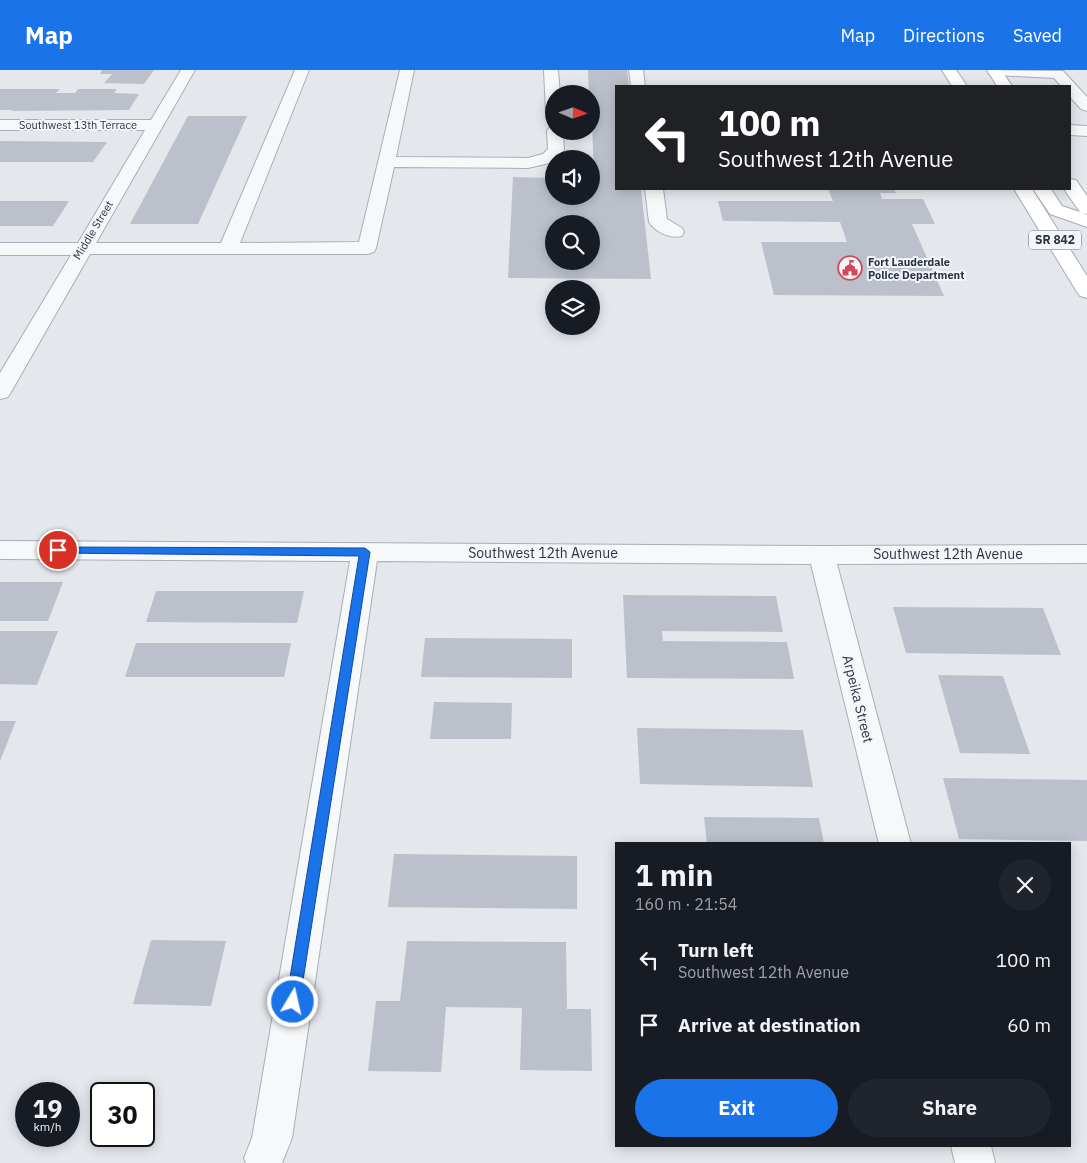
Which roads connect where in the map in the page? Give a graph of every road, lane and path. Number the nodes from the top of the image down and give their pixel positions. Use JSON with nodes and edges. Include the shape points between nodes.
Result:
{"nodes":[{"id":1,"x":188,"y":70,"type":"edge"},
{"id":2,"x":302,"y":70,"type":"edge"},
{"id":3,"x":407,"y":70,"type":"edge"},
{"id":4,"x":552,"y":70,"type":"edge"},
{"id":5,"x":636,"y":70,"type":"edge"},
{"id":6,"x":949,"y":70,"type":"edge"},
{"id":7,"x":994,"y":71,"type":"edge"},
{"id":8,"x":553,"y":85,"type":"edge"},
{"id":9,"x":638,"y":85,"type":"edge"},
{"id":10,"x":958,"y":85,"type":"edge"},
{"id":11,"x":1003,"y":85,"type":"edge"},
{"id":12,"x":1068,"y":85,"type":"edge"},
{"id":13,"x":1071,"y":88,"type":"edge"},
{"id":14,"x":1087,"y":106,"type":"edge"},
{"id":15,"x":0,"y":125,"type":"edge"},
{"id":16,"x":157,"y":125,"type":"junction"},
{"id":17,"x":1071,"y":130,"type":"edge"},
{"id":18,"x":1087,"y":130,"type":"edge"},
{"id":19,"x":555,"y":140,"type":"edge"},
{"id":20,"x":386,"y":162,"type":"junction"},
{"id":21,"x":1071,"y":185,"type":"edge"},
{"id":22,"x":654,"y":190,"type":"edge"},
{"id":23,"x":1024,"y":190,"type":"edge"},
{"id":24,"x":1043,"y":190,"type":"edge"},
{"id":25,"x":1087,"y":209,"type":"edge"},
{"id":26,"x":1087,"y":221,"type":"edge"},
{"id":27,"x":675,"y":232,"type":"dead end"},
{"id":28,"x":1052,"y":237,"type":"junction"},
{"id":29,"x":0,"y":249,"type":"edge"},
{"id":30,"x":82,"y":249,"type":"junction"},
{"id":31,"x":228,"y":249,"type":"junction"},
{"id":32,"x":1087,"y":260,"type":"edge"},
{"id":33,"x":1087,"y":292,"type":"edge"},
{"id":34,"x":0,"y":392,"type":"edge"},
{"id":35,"x":0,"y":550,"type":"edge"},
{"id":36,"x":365,"y":552,"type":"junction"},
{"id":37,"x":1087,"y":554,"type":"edge"},
{"id":38,"x":822,"y":555,"type":"junction"},
{"id":39,"x":894,"y":842,"type":"edge"},
{"id":40,"x":971,"y":1147,"type":"edge"},
{"id":41,"x":268,"y":1161,"type":"edge"},
{"id":42,"x":975,"y":1163,"type":"edge"}],
"edges":[{"from":1,"to":16,"type":"street","name":"Middle Street"},
{"from":2,"to":31,"type":"street"},
{"from":3,"to":20,"type":"street"},
{"from":4,"to":8,"type":"street"},
{"from":5,"to":9,"type":"street"},
{"from":6,"to":10,"type":"main road"},
{"from":7,"to":11,"type":"main road"},
{"from":7,"to":12,"type":"street","via":[[1058,74]]},
{"from":13,"to":14,"type":"street"},
{"from":15,"to":16,"type":"street","name":"Southwest 13th Terrace"},
{"from":16,"to":30,"type":"street","name":"Middle Street"},
{"from":17,"to":18,"type":"street"},
{"from":19,"to":20,"type":"street","via":[[556,150],[549,158],[528,163]]},
{"from":20,"to":31,"type":"street","via":[[367,248]]},
{"from":21,"to":25,"type":"main road"},
{"from":22,"to":27,"type":"street","via":[[658,222]]},
{"from":23,"to":28,"type":"main road","number":"SR 842"},
{"from":24,"to":26,"type":"main road","via":[[1056,210]]},
{"from":28,"to":32,"type":"main road"},
{"from":28,"to":33,"type":"main road","number":"SR 842"},
{"from":29,"to":30,"type":"street"},
{"from":30,"to":31,"type":"street"},
{"from":30,"to":34,"type":"street","name":"Middle Street"},
{"from":35,"to":36,"type":"street","name":"Southwest 12th Avenue"},
{"from":36,"to":38,"type":"street","name":"Southwest 12th Avenue"},
{"from":36,"to":41,"type":"street"},
{"from":37,"to":38,"type":"street","name":"Southwest 12th Avenue"},
{"from":38,"to":39,"type":"street","name":"Arpeika Street"},
{"from":40,"to":42,"type":"street"}]}
